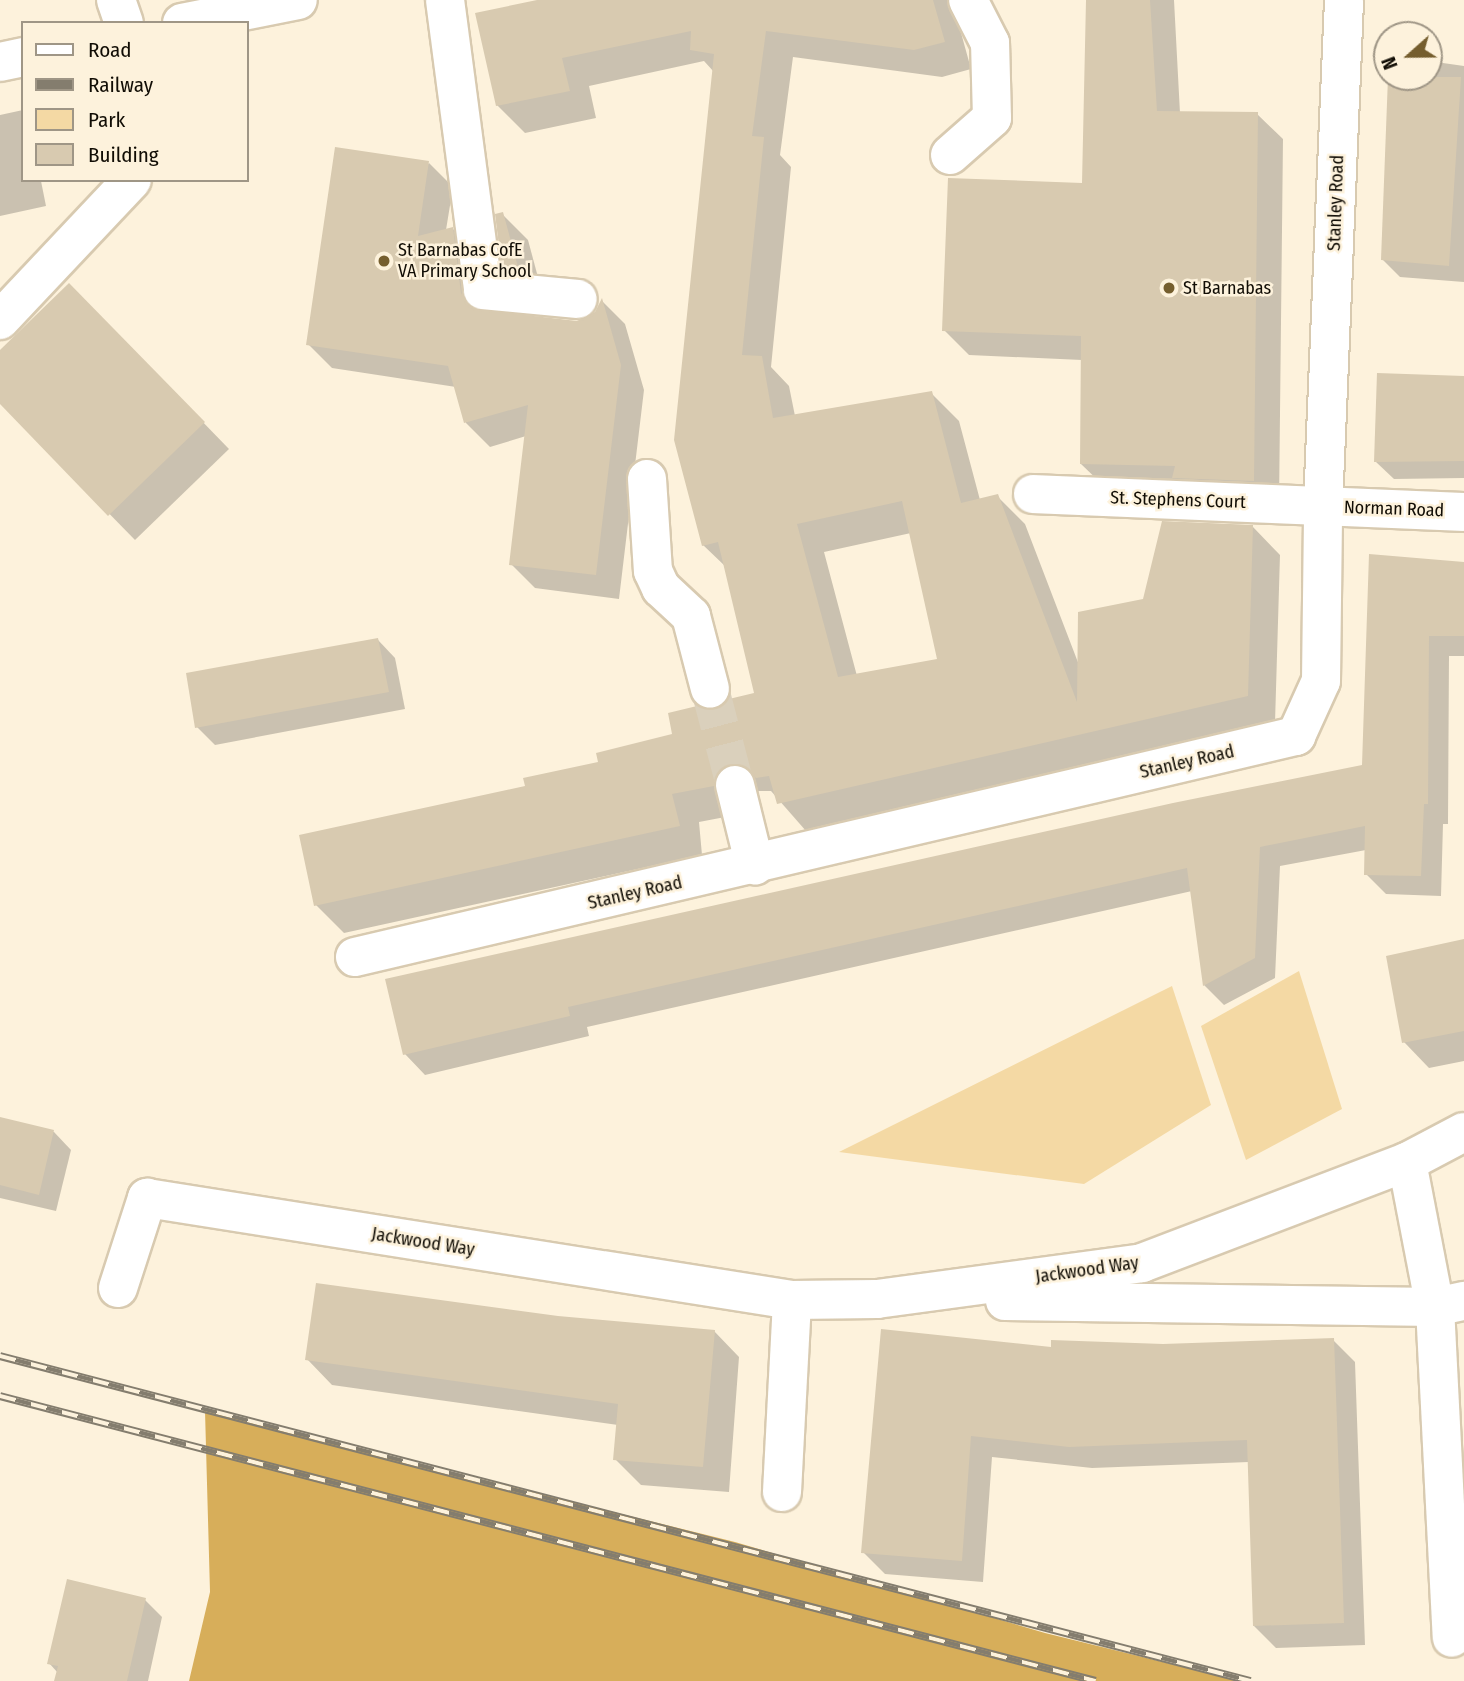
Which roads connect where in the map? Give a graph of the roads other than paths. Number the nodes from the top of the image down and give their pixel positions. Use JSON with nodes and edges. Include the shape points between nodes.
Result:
{"nodes":[{"id":1,"x":116,"y":0,"type":"edge"},
{"id":2,"x":298,"y":0,"type":"edge"},
{"id":3,"x":445,"y":0,"type":"edge"},
{"id":4,"x":968,"y":0,"type":"edge"},
{"id":5,"x":1344,"y":0,"type":"edge"},
{"id":6,"x":123,"y":21,"type":"edge"},
{"id":7,"x":192,"y":21,"type":"edge"},
{"id":8,"x":21,"y":57,"type":"edge"},
{"id":9,"x":0,"y":62,"type":"edge"},
{"id":10,"x":950,"y":155,"type":"dead end"},
{"id":11,"x":130,"y":182,"type":"edge"},
{"id":12,"x":578,"y":299,"type":"dead end"},
{"id":13,"x":0,"y":320,"type":"edge"},
{"id":14,"x":647,"y":479,"type":"dead end"},
{"id":15,"x":1033,"y":494,"type":"dead end"},
{"id":16,"x":1323,"y":506,"type":"junction"},
{"id":17,"x":1464,"y":512,"type":"edge"},
{"id":18,"x":710,"y":689,"type":"tunnel mouth"},
{"id":19,"x":735,"y":785,"type":"tunnel mouth"},
{"id":20,"x":755,"y":866,"type":"junction"},
{"id":21,"x":355,"y":957,"type":"dead end"},
{"id":22,"x":1464,"y":1132,"type":"edge"},
{"id":23,"x":1407,"y":1162,"type":"junction"},
{"id":24,"x":118,"y":1288,"type":"dead end"},
{"id":25,"x":877,"y":1299,"type":"junction"},
{"id":26,"x":792,"y":1300,"type":"junction"},
{"id":27,"x":1450,"y":1304,"type":"edge"},
{"id":28,"x":782,"y":1492,"type":"dead end"},
{"id":29,"x":1452,"y":1639,"type":"dead end"}],
"edges":[{"from":1,"to":6,"type":"street"},
{"from":2,"to":7,"type":"street"},
{"from":3,"to":12,"type":"street","via":[[483,290]]},
{"from":4,"to":10,"type":"street","via":[[990,43],[992,118]]},
{"from":5,"to":16,"type":"street","name":"Stanley Road"},
{"from":8,"to":9,"type":"street"},
{"from":11,"to":13,"type":"street"},
{"from":14,"to":18,"type":"street","via":[[653,571],[661,588],[691,616]]},
{"from":15,"to":16,"type":"street","name":"St. Stephens Court"},
{"from":16,"to":17,"type":"street","name":"Norman Road"},
{"from":16,"to":20,"type":"street","name":"Stanley Road","via":[[1321,681],[1296,736]]},
{"from":19,"to":20,"type":"street"},
{"from":20,"to":21,"type":"street","name":"Stanley Road"},
{"from":22,"to":23,"type":"street","name":"Jackwood Way"},
{"from":23,"to":25,"type":"street","name":"Jackwood Way","via":[[1142,1262]]},
{"from":23,"to":27,"type":"street"},
{"from":24,"to":26,"type":"street","name":"Jackwood Way","via":[[148,1198]]},
{"from":25,"to":26,"type":"street","name":"Jackwood Way"},
{"from":25,"to":27,"type":"street"},
{"from":26,"to":28,"type":"street"},
{"from":27,"to":29,"type":"street"}]}
